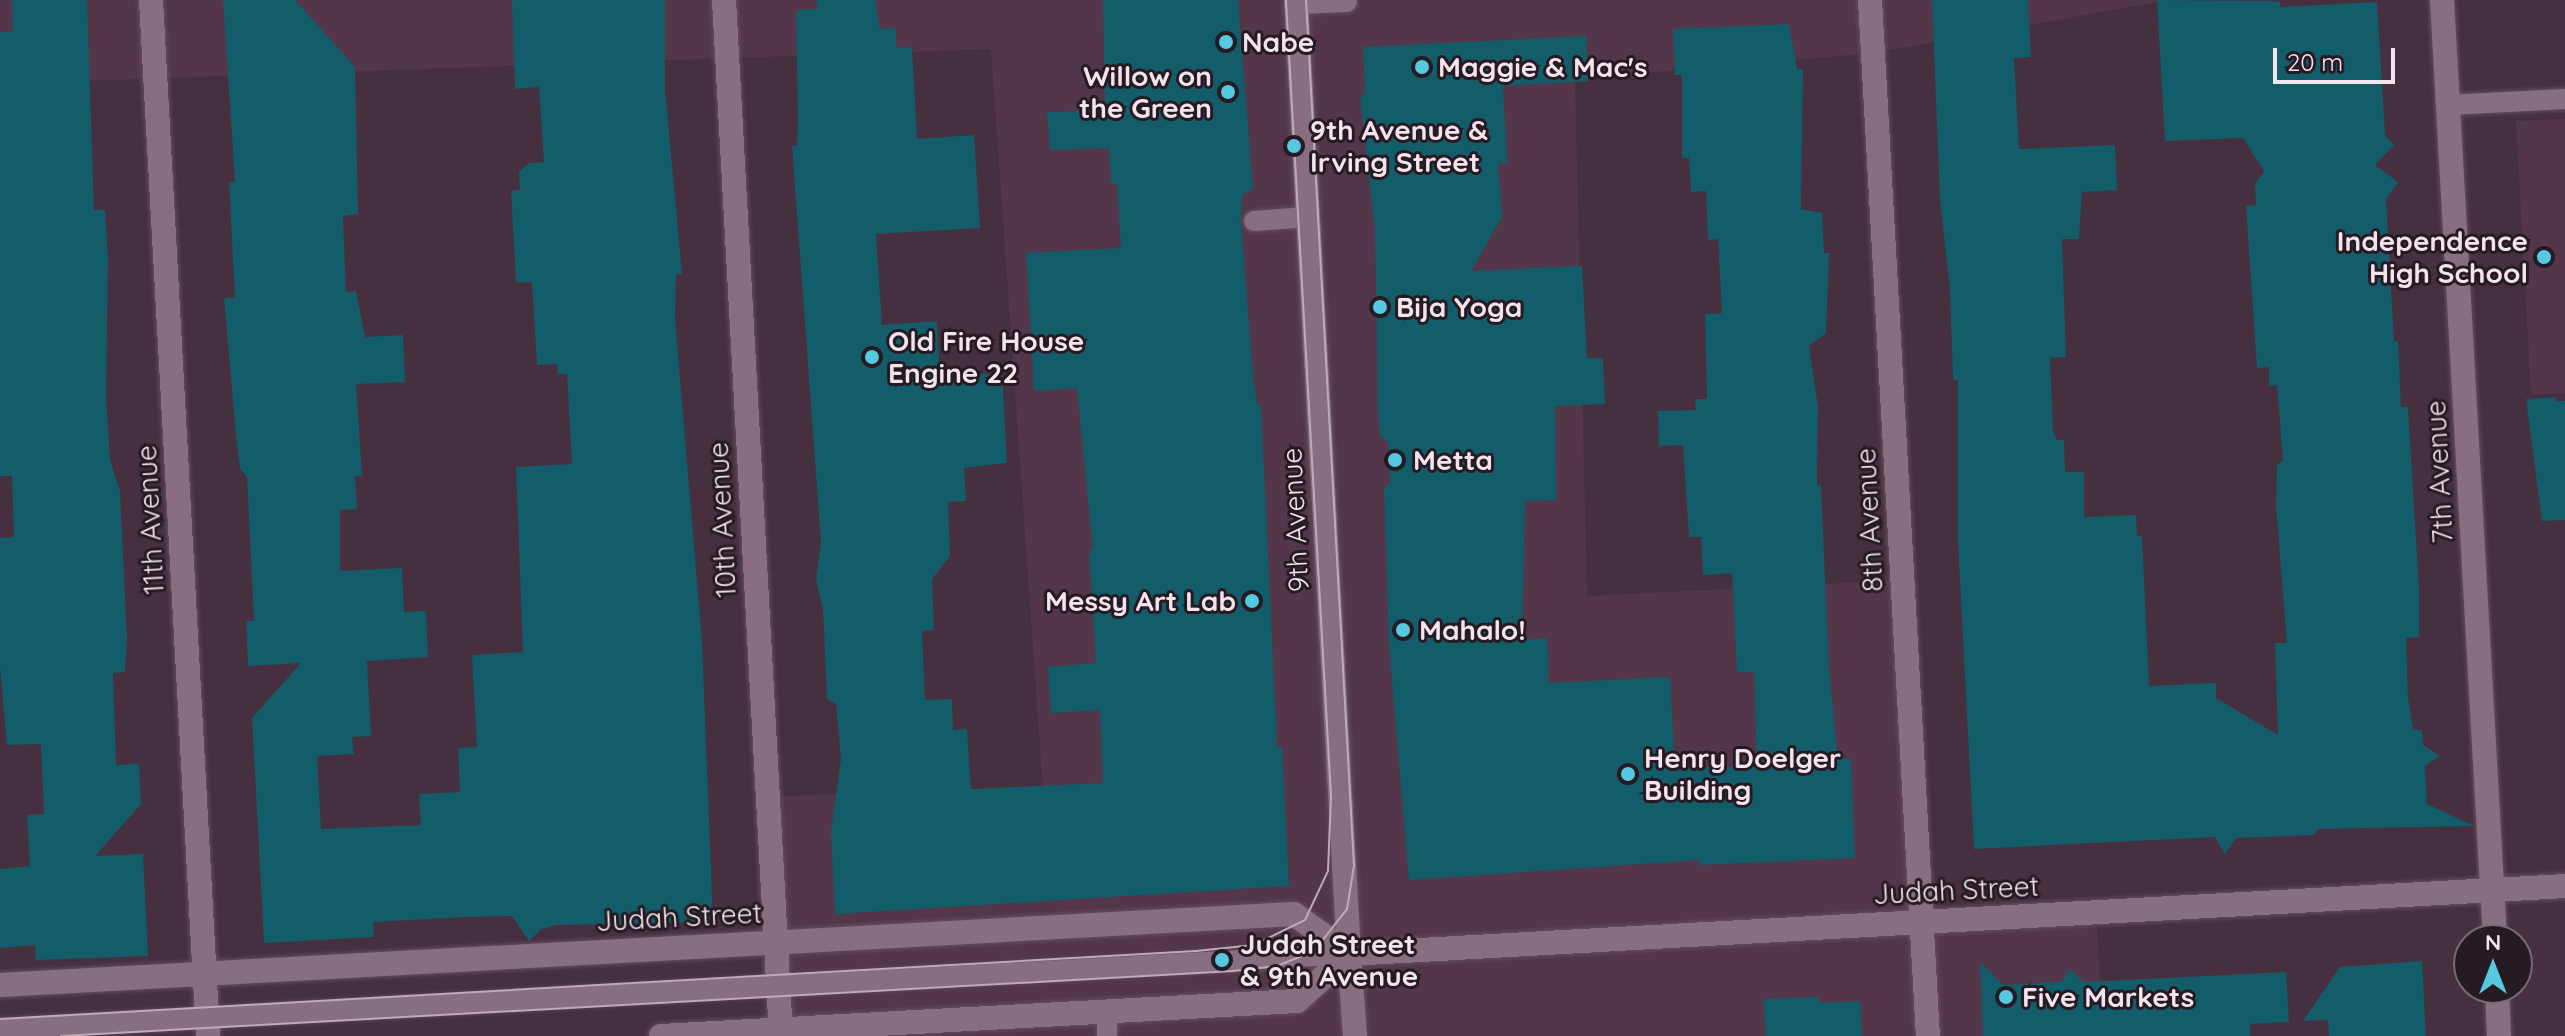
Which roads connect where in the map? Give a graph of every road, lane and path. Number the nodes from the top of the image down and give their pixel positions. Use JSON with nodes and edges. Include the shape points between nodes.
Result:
{"nodes":[{"id":1,"x":151,"y":0,"type":"edge"},
{"id":2,"x":724,"y":0,"type":"edge"},
{"id":3,"x":1870,"y":0,"type":"edge"},
{"id":4,"x":2442,"y":0,"type":"edge"},
{"id":5,"x":1296,"y":2,"type":"edge"},
{"id":6,"x":1347,"y":2,"type":"edge"},
{"id":7,"x":2565,"y":99,"type":"edge"},
{"id":8,"x":2448,"y":105,"type":"junction"},
{"id":9,"x":1308,"y":217,"type":"junction"},
{"id":10,"x":1254,"y":221,"type":"dead end"},
{"id":11,"x":2565,"y":886,"type":"edge"},
{"id":12,"x":2492,"y":890,"type":"junction"},
{"id":13,"x":1921,"y":922,"type":"junction"},
{"id":14,"x":2494,"y":924,"type":"edge"},
{"id":15,"x":775,"y":942,"type":"junction"},
{"id":16,"x":1349,"y":954,"type":"junction"},
{"id":17,"x":205,"y":974,"type":"junction"},
{"id":18,"x":0,"y":985,"type":"edge"},
{"id":19,"x":778,"y":985,"type":"junction"},
{"id":20,"x":2498,"y":1004,"type":"edge"},
{"id":21,"x":1107,"y":1011,"type":"junction"},
{"id":22,"x":208,"y":1026,"type":"edge"},
{"id":23,"x":0,"y":1029,"type":"edge"},
{"id":24,"x":780,"y":1033,"type":"edge"},
{"id":25,"x":661,"y":1036,"type":"edge"},
{"id":26,"x":1107,"y":1036,"type":"edge"},
{"id":27,"x":1355,"y":1036,"type":"edge"},
{"id":28,"x":1928,"y":1036,"type":"edge"},
{"id":29,"x":2499,"y":1036,"type":"edge"}],
"edges":[{"from":1,"to":17,"type":"street","name":"11th Avenue"},
{"from":2,"to":15,"type":"street","name":"10th Avenue"},
{"from":3,"to":13,"type":"street","name":"8th Avenue"},
{"from":4,"to":8,"type":"street","name":"7th Avenue"},
{"from":5,"to":6,"type":"lane"},
{"from":5,"to":9,"type":"street","name":"9th Avenue"},
{"from":7,"to":8,"type":"lane"},
{"from":8,"to":12,"type":"street","name":"7th Avenue"},
{"from":9,"to":10,"type":"lane"},
{"from":9,"to":16,"type":"street","name":"9th Avenue"},
{"from":11,"to":12,"type":"street","name":"Judah Street"},
{"from":12,"to":13,"type":"street","name":"Judah Street"},
{"from":12,"to":14,"type":"street","name":"7th Avenue"},
{"from":13,"to":16,"type":"street","name":"Judah Street"},
{"from":13,"to":28,"type":"street","name":"8th Avenue"},
{"from":15,"to":16,"type":"street","name":"Judah Street","via":[[1294,914]]},
{"from":15,"to":17,"type":"street","name":"Judah Street"},
{"from":15,"to":19,"type":"street","name":"10th Avenue"},
{"from":16,"to":19,"type":"lane","name":"Judah Street"},
{"from":16,"to":21,"type":"street","via":[[1297,1001]]},
{"from":16,"to":27,"type":"street","name":"9th Avenue"},
{"from":17,"to":18,"type":"street","name":"Judah Street"},
{"from":17,"to":22,"type":"street","name":"11th Avenue"},
{"from":19,"to":22,"type":"lane","name":"Judah Street"},
{"from":19,"to":24,"type":"street","name":"10th Avenue"},
{"from":20,"to":29,"type":"street"},
{"from":21,"to":24,"type":"street"},
{"from":21,"to":26,"type":"lane"},
{"from":22,"to":23,"type":"lane","name":"Judah Street"},
{"from":24,"to":25,"type":"street"}]}
